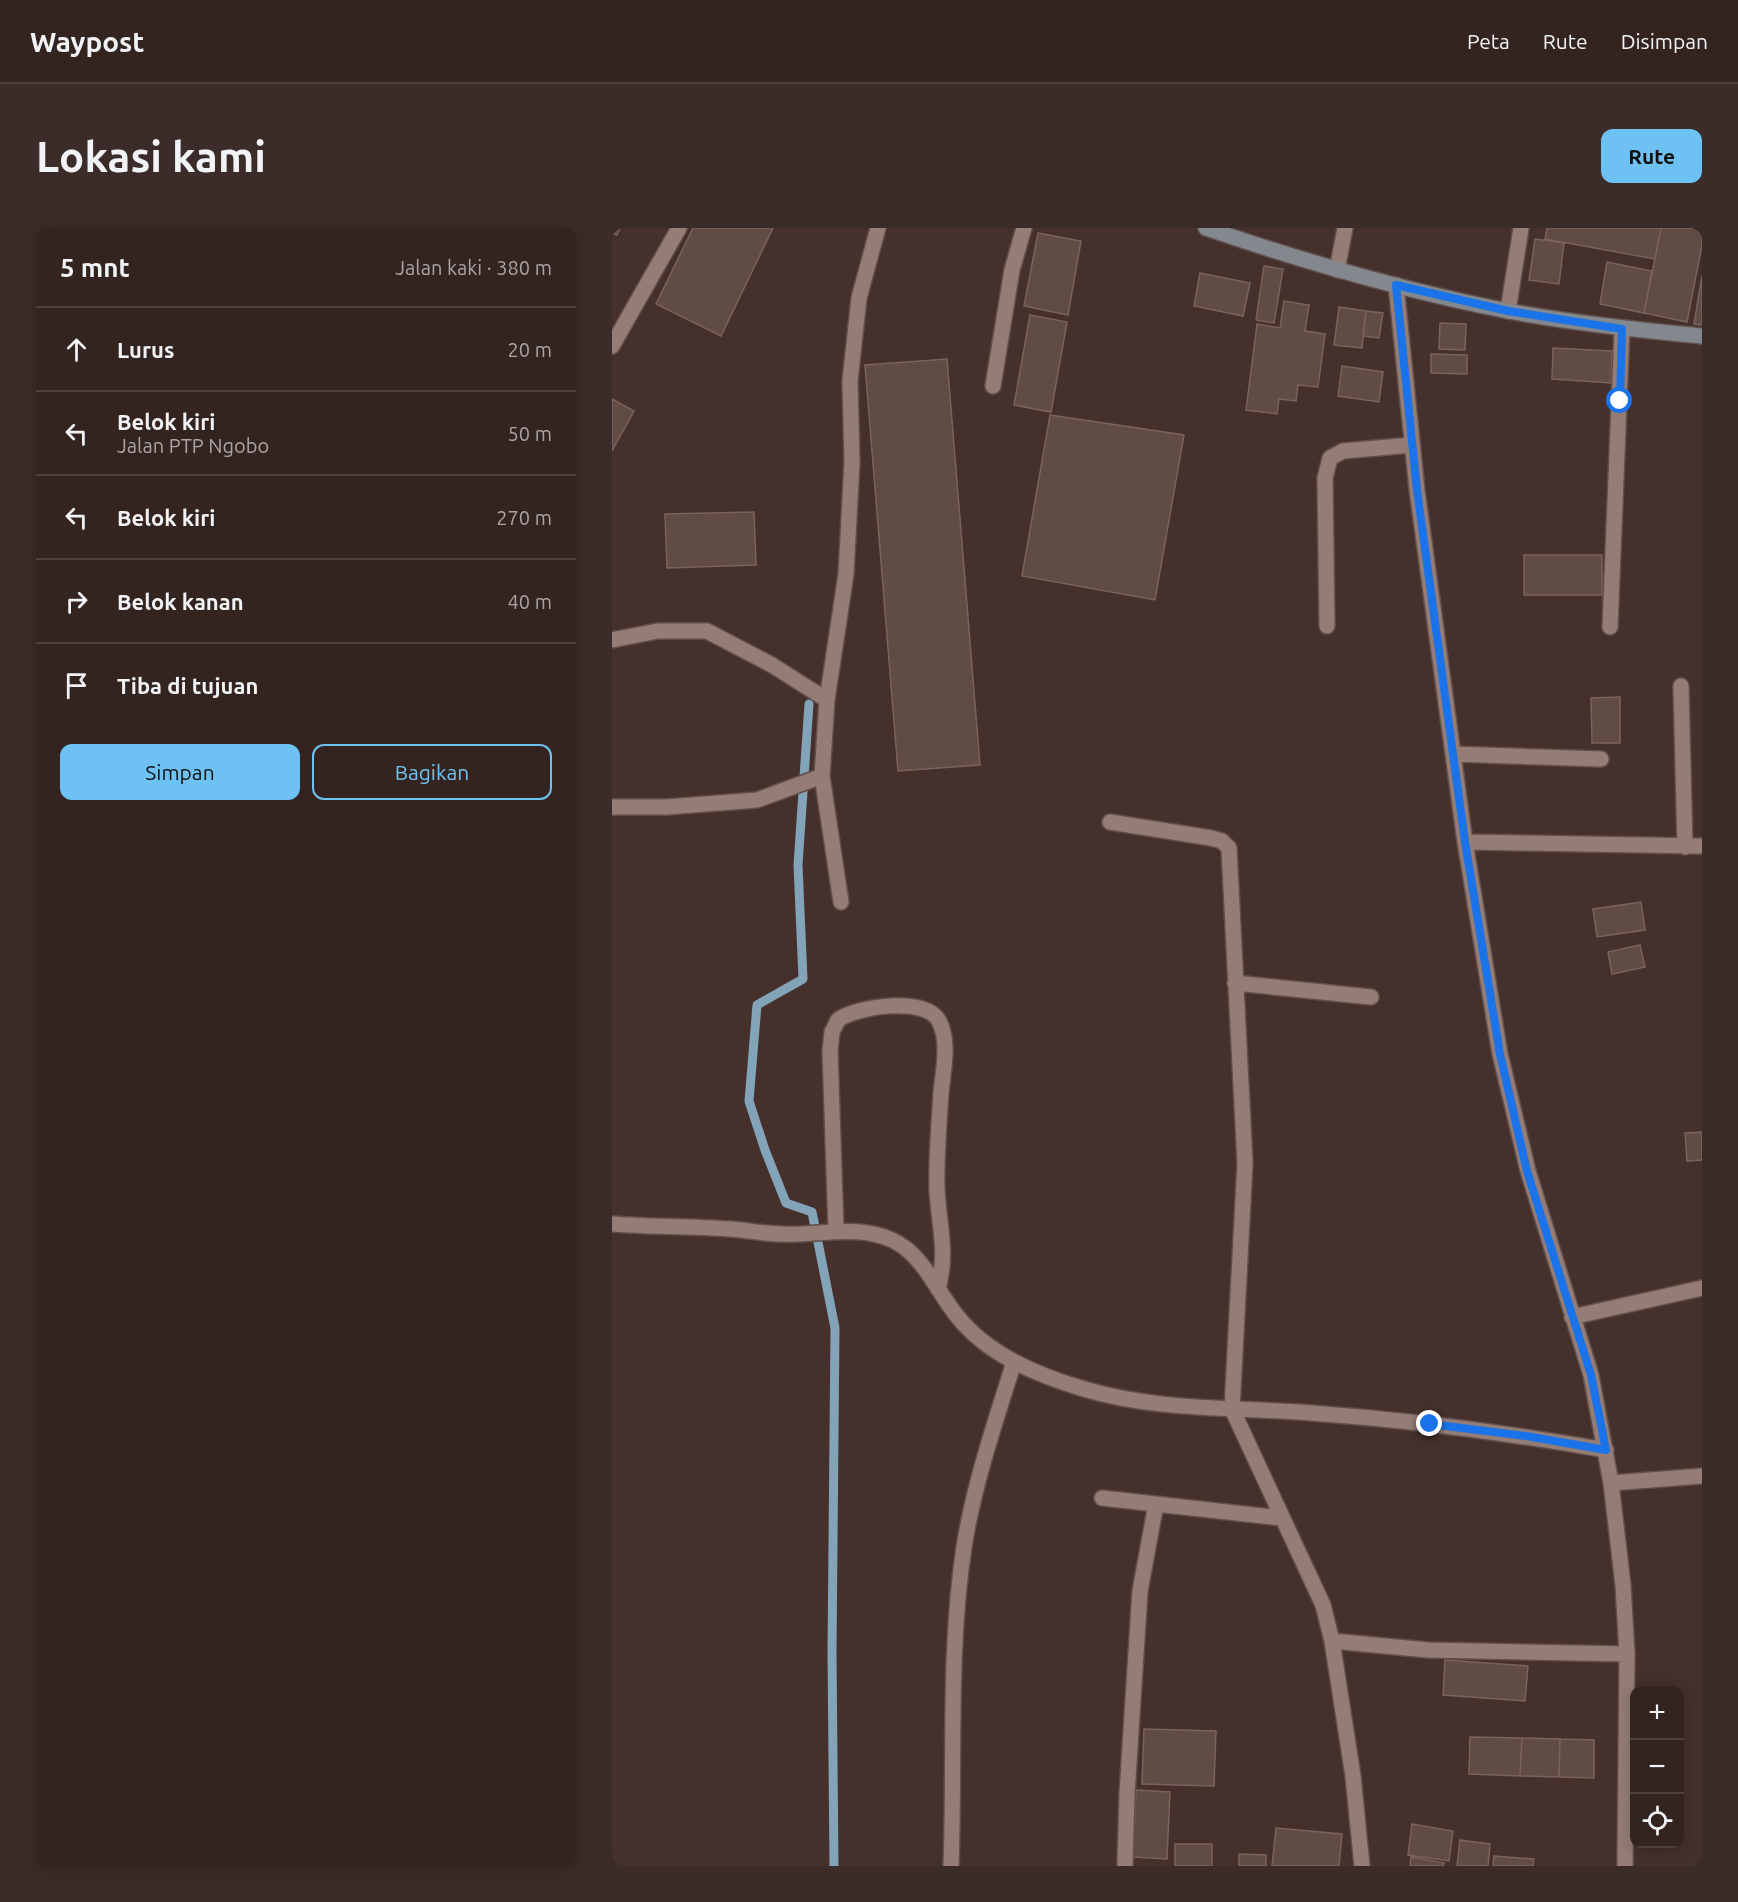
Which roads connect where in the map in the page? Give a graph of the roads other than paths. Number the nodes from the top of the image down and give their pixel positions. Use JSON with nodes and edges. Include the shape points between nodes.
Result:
{"nodes":[{"id":1,"x":679,"y":228,"type":"edge"},
{"id":2,"x":878,"y":228,"type":"edge"},
{"id":3,"x":1024,"y":228,"type":"edge"},
{"id":4,"x":1206,"y":228,"type":"edge"},
{"id":5,"x":1345,"y":228,"type":"edge"},
{"id":6,"x":1521,"y":228,"type":"edge"},
{"id":7,"x":1337,"y":270,"type":"junction"},
{"id":8,"x":1396,"y":285,"type":"junction"},
{"id":9,"x":1508,"y":311,"type":"junction"},
{"id":10,"x":1622,"y":329,"type":"junction"},
{"id":11,"x":1702,"y":336,"type":"edge"},
{"id":12,"x":612,"y":346,"type":"edge"},
{"id":13,"x":993,"y":386,"type":"dead end"},
{"id":14,"x":1412,"y":445,"type":"junction"},
{"id":15,"x":1327,"y":626,"type":"dead end"},
{"id":16,"x":1610,"y":627,"type":"dead end"},
{"id":17,"x":612,"y":640,"type":"edge"},
{"id":18,"x":1681,"y":686,"type":"dead end"},
{"id":19,"x":827,"y":700,"type":"junction"},
{"id":20,"x":1453,"y":754,"type":"junction"},
{"id":21,"x":1601,"y":759,"type":"dead end"},
{"id":22,"x":822,"y":776,"type":"junction"},
{"id":23,"x":612,"y":807,"type":"edge"},
{"id":24,"x":1110,"y":822,"type":"dead end"},
{"id":25,"x":1465,"y":842,"type":"junction"},
{"id":26,"x":1702,"y":846,"type":"edge"},
{"id":27,"x":1685,"y":847,"type":"junction"},
{"id":28,"x":841,"y":902,"type":"dead end"},
{"id":29,"x":1235,"y":983,"type":"junction"},
{"id":30,"x":1371,"y":997,"type":"dead end"},
{"id":31,"x":612,"y":1224,"type":"edge"},
{"id":32,"x":831,"y":1231,"type":"junction"},
{"id":33,"x":1702,"y":1288,"type":"edge"},
{"id":34,"x":938,"y":1289,"type":"junction"},
{"id":35,"x":1572,"y":1317,"type":"junction"},
{"id":36,"x":1014,"y":1362,"type":"junction"},
{"id":37,"x":1232,"y":1409,"type":"junction"},
{"id":38,"x":1606,"y":1450,"type":"junction"},
{"id":39,"x":1702,"y":1476,"type":"edge"},
{"id":40,"x":1611,"y":1483,"type":"junction"},
{"id":41,"x":1102,"y":1498,"type":"dead end"},
{"id":42,"x":1156,"y":1504,"type":"junction"},
{"id":43,"x":1281,"y":1518,"type":"junction"},
{"id":44,"x":1332,"y":1641,"type":"junction"},
{"id":45,"x":1627,"y":1654,"type":"junction"},
{"id":46,"x":951,"y":1866,"type":"edge"},
{"id":47,"x":1125,"y":1866,"type":"edge"},
{"id":48,"x":1362,"y":1866,"type":"edge"},
{"id":49,"x":1625,"y":1866,"type":"edge"}],
"edges":[{"from":1,"to":12,"type":"street"},
{"from":2,"to":19,"type":"street","via":[[859,298],[850,381],[852,462],[846,574]]},
{"from":3,"to":13,"type":"street","via":[[1012,270]]},
{"from":4,"to":7,"type":"main road"},
{"from":5,"to":7,"type":"street"},
{"from":6,"to":9,"type":"street"},
{"from":7,"to":8,"type":"main road"},
{"from":8,"to":9,"type":"main road"},
{"from":8,"to":14,"type":"street"},
{"from":9,"to":10,"type":"main road"},
{"from":10,"to":11,"type":"main road"},
{"from":10,"to":16,"type":"street"},
{"from":14,"to":15,"type":"street","via":[[1343,451],[1330,458],[1325,478]]},
{"from":14,"to":20,"type":"street"},
{"from":17,"to":19,"type":"street","via":[[658,631],[707,631]]},
{"from":18,"to":27,"type":"street"},
{"from":19,"to":22,"type":"street"},
{"from":20,"to":21,"type":"street"},
{"from":20,"to":25,"type":"street"},
{"from":22,"to":23,"type":"street","via":[[757,800]]},
{"from":22,"to":28,"type":"street"},
{"from":24,"to":29,"type":"street","via":[[1211,838],[1228,848]]},
{"from":25,"to":27,"type":"street"},
{"from":25,"to":35,"type":"street","via":[[1500,1054],[1527,1171]]},
{"from":26,"to":27,"type":"street"},
{"from":29,"to":30,"type":"street"},
{"from":29,"to":37,"type":"street","via":[[1245,1163]]},
{"from":31,"to":32,"type":"street","via":[[782,1234]]},
{"from":32,"to":34,"type":"street","via":[[872,1233],[891,1239],[917,1258]]},
{"from":32,"to":34,"type":"street","via":[[832,1032],[838,1020],[860,1009],[922,1008],[932,1012],[938,1019],[944,1047],[937,1187],[945,1251]]},
{"from":33,"to":35,"type":"street"},
{"from":34,"to":36,"type":"street","via":[[973,1334]]},
{"from":35,"to":38,"type":"street","via":[[1591,1375]]},
{"from":36,"to":37,"type":"street","via":[[1083,1389],[1113,1396]]},
{"from":36,"to":46,"type":"street","via":[[976,1492],[961,1576],[954,1674]]},
{"from":37,"to":38,"type":"street","via":[[1459,1427]]},
{"from":37,"to":43,"type":"street"},
{"from":38,"to":40,"type":"street"},
{"from":39,"to":40,"type":"street"},
{"from":40,"to":45,"type":"street"},
{"from":41,"to":42,"type":"street"},
{"from":42,"to":43,"type":"street"},
{"from":42,"to":47,"type":"street","via":[[1140,1591]]},
{"from":43,"to":44,"type":"street","via":[[1323,1605]]},
{"from":44,"to":45,"type":"street","via":[[1428,1650]]},
{"from":44,"to":48,"type":"street"},
{"from":45,"to":49,"type":"street"}]}
